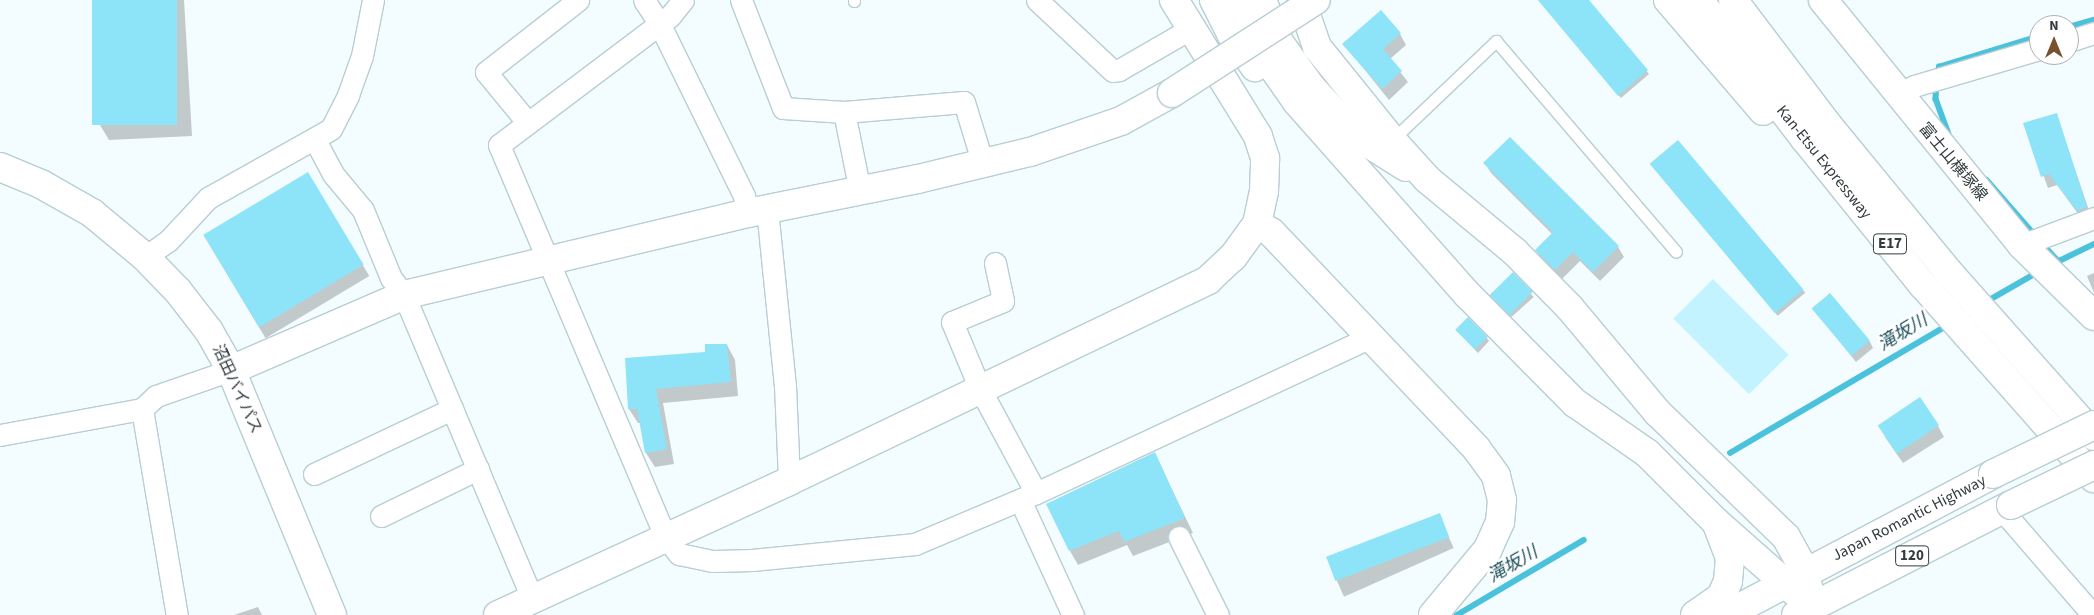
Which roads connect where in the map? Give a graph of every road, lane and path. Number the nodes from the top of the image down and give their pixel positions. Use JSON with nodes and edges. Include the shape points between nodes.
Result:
{"nodes":[{"id":1,"x":373,"y":0,"type":"edge"},
{"id":2,"x":578,"y":0,"type":"edge"},
{"id":3,"x":644,"y":0,"type":"edge"},
{"id":4,"x":683,"y":0,"type":"edge"},
{"id":5,"x":741,"y":0,"type":"edge"},
{"id":6,"x":1037,"y":0,"type":"edge"},
{"id":7,"x":1174,"y":0,"type":"edge"},
{"id":8,"x":1214,"y":0,"type":"edge"},
{"id":9,"x":1241,"y":0,"type":"edge"},
{"id":10,"x":1262,"y":0,"type":"edge"},
{"id":11,"x":1301,"y":0,"type":"edge"},
{"id":12,"x":1316,"y":0,"type":"edge"},
{"id":13,"x":1668,"y":0,"type":"edge"},
{"id":14,"x":1699,"y":0,"type":"edge"},
{"id":15,"x":1823,"y":0,"type":"edge"},
{"id":16,"x":1735,"y":2,"type":"edge"},
{"id":17,"x":660,"y":23,"type":"junction"},
{"id":18,"x":1190,"y":29,"type":"junction"},
{"id":19,"x":2094,"y":33,"type":"edge"},
{"id":20,"x":2079,"y":37,"type":"edge"},
{"id":21,"x":2029,"y":53,"type":"edge"},
{"id":22,"x":1898,"y":95,"type":"junction"},
{"id":23,"x":844,"y":112,"type":"junction"},
{"id":24,"x":528,"y":123,"type":"junction"},
{"id":25,"x":1318,"y":129,"type":"junction"},
{"id":26,"x":315,"y":140,"type":"junction"},
{"id":27,"x":1376,"y":160,"type":"junction"},
{"id":28,"x":983,"y":164,"type":"junction"},
{"id":29,"x":0,"y":167,"type":"edge"},
{"id":30,"x":860,"y":191,"type":"junction"},
{"id":31,"x":757,"y":211,"type":"junction"},
{"id":32,"x":2094,"y":218,"type":"edge"},
{"id":33,"x":1257,"y":224,"type":"junction"},
{"id":34,"x":1676,"y":252,"type":"dead end"},
{"id":35,"x":145,"y":257,"type":"junction"},
{"id":36,"x":548,"y":261,"type":"junction"},
{"id":37,"x":2036,"y":261,"type":"junction"},
{"id":38,"x":995,"y":263,"type":"dead end"},
{"id":39,"x":1923,"y":285,"type":"junction"},
{"id":40,"x":404,"y":295,"type":"junction"},
{"id":41,"x":2094,"y":316,"type":"edge"},
{"id":42,"x":1368,"y":338,"type":"junction"},
{"id":43,"x":232,"y":370,"type":"junction"},
{"id":44,"x":980,"y":389,"type":"junction"},
{"id":45,"x":142,"y":409,"type":"junction"},
{"id":46,"x":452,"y":409,"type":"junction"},
{"id":47,"x":2094,"y":425,"type":"edge"},
{"id":48,"x":0,"y":435,"type":"edge"},
{"id":49,"x":2094,"y":436,"type":"edge"},
{"id":50,"x":2094,"y":466,"type":"edge"},
{"id":51,"x":478,"y":469,"type":"junction"},
{"id":52,"x":314,"y":474,"type":"dead end"},
{"id":53,"x":2094,"y":478,"type":"edge"},
{"id":54,"x":789,"y":480,"type":"junction"},
{"id":55,"x":1028,"y":497,"type":"junction"},
{"id":56,"x":2006,"y":508,"type":"junction"},
{"id":57,"x":381,"y":516,"type":"dead end"},
{"id":58,"x":1716,"y":522,"type":"junction"},
{"id":59,"x":1179,"y":537,"type":"dead end"},
{"id":60,"x":666,"y":538,"type":"junction"},
{"id":61,"x":1795,"y":577,"type":"junction"},
{"id":62,"x":533,"y":600,"type":"junction"},
{"id":63,"x":1804,"y":611,"type":"edge"},
{"id":64,"x":177,"y":615,"type":"edge"},
{"id":65,"x":332,"y":615,"type":"edge"},
{"id":66,"x":498,"y":615,"type":"edge"},
{"id":67,"x":1073,"y":615,"type":"edge"},
{"id":68,"x":1218,"y":615,"type":"edge"},
{"id":69,"x":1432,"y":615,"type":"edge"},
{"id":70,"x":1696,"y":615,"type":"edge"},
{"id":71,"x":1726,"y":615,"type":"edge"},
{"id":72,"x":2093,"y":615,"type":"edge"}],
"edges":[{"from":1,"to":26,"type":"street","via":[[362,56],[348,95],[331,129]]},
{"from":2,"to":24,"type":"street","via":[[486,72]]},
{"from":3,"to":17,"type":"street"},
{"from":4,"to":17,"type":"street"},
{"from":5,"to":23,"type":"street","via":[[783,108]]},
{"from":6,"to":18,"type":"street","via":[[1113,71]]},
{"from":7,"to":18,"type":"main road"},
{"from":8,"to":25,"type":"main road","via":[[1250,62]]},
{"from":9,"to":25,"type":"main road","via":[[1262,52]]},
{"from":10,"to":27,"type":"main road","via":[[1294,65]]},
{"from":11,"to":27,"type":"main road","via":[[1317,47]]},
{"from":12,"to":28,"type":"main road","bridge":true,"via":[[1172,93],[1121,121],[1088,134]]},
{"from":13,"to":39,"type":"main road","via":[[1833,191]]},
{"from":14,"to":39,"type":"main road","name":"Kan-Etsu Expressway","number":"E17","via":[[1805,139]]},
{"from":15,"to":22,"type":"main road","name":"富士山横塚線"},
{"from":16,"to":49,"type":"main road","name":"Kan-Etsu Expressway","number":"E17","via":[[1827,124],[1952,276]]},
{"from":17,"to":24,"type":"street"},
{"from":17,"to":31,"type":"street","via":[[744,196]]},
{"from":18,"to":33,"type":"main road","via":[[1258,136],[1265,158],[1264,192]]},
{"from":19,"to":20,"type":"street"},
{"from":21,"to":22,"type":"street","via":[[1914,86]]},
{"from":22,"to":37,"type":"main road","name":"富士山横塚線"},
{"from":23,"to":28,"type":"street","via":[[964,102]]},
{"from":23,"to":30,"type":"street"},
{"from":24,"to":36,"type":"street","via":[[499,145]]},
{"from":25,"to":27,"type":"main road"},
{"from":26,"to":35,"type":"street","via":[[208,198],[168,241]]},
{"from":26,"to":40,"type":"street","via":[[333,174],[364,210],[391,278]]},
{"from":27,"to":34,"type":"lane","via":[[1496,41]]},
{"from":27,"to":58,"type":"main road","via":[[1468,295],[1575,403],[1647,452]]},
{"from":27,"to":61,"type":"main road","via":[[1427,179],[1515,252],[1570,308],[1657,412],[1786,537]]},
{"from":28,"to":30,"type":"main road"},
{"from":29,"to":35,"type":"main road","name":"沼田バイパス","via":[[41,184],[92,213]]},
{"from":30,"to":31,"type":"main road"},
{"from":31,"to":36,"type":"main road"},
{"from":31,"to":54,"type":"street","via":[[785,385]]},
{"from":32,"to":37,"type":"street"},
{"from":33,"to":42,"type":"main road","via":[[1271,232]]},
{"from":33,"to":44,"type":"main road","via":[[1233,257],[1208,280]]},
{"from":35,"to":43,"type":"main road","name":"沼田バイパス","via":[[178,291],[209,331]]},
{"from":36,"to":40,"type":"main road"},
{"from":36,"to":60,"type":"street"},
{"from":37,"to":41,"type":"main road","name":"富士山横塚線"},
{"from":38,"to":44,"type":"street","via":[[1003,301],[952,322]]},
{"from":39,"to":53,"type":"main road","name":"Kan-Etsu Expressway","number":"E17"},
{"from":40,"to":43,"type":"main road"},
{"from":40,"to":46,"type":"street"},
{"from":42,"to":55,"type":"street"},
{"from":42,"to":69,"type":"main road","via":[[1476,448],[1496,476],[1502,500],[1500,522],[1488,549]]},
{"from":43,"to":45,"type":"street","via":[[156,396]]},
{"from":43,"to":65,"type":"main road","name":"沼田バイパス"},
{"from":44,"to":54,"type":"main road"},
{"from":44,"to":55,"type":"street"},
{"from":45,"to":48,"type":"street"},
{"from":45,"to":64,"type":"street"},
{"from":46,"to":51,"type":"street"},
{"from":46,"to":52,"type":"street"},
{"from":47,"to":61,"type":"main road","name":"Japan Romantic Highway","number":"120","bridge":true},
{"from":50,"to":56,"type":"main road","number":"120","bridge":true},
{"from":51,"to":57,"type":"street"},
{"from":51,"to":62,"type":"street"},
{"from":54,"to":60,"type":"main road"},
{"from":55,"to":60,"type":"street","via":[[915,544],[798,557],[692,558],[679,554]]},
{"from":55,"to":67,"type":"street"},
{"from":56,"to":63,"type":"main road","number":"120"},
{"from":56,"to":72,"type":"street"},
{"from":58,"to":61,"type":"main road"},
{"from":58,"to":70,"type":"main road","via":[[1730,558],[1728,581],[1721,597]]},
{"from":59,"to":68,"type":"street"},
{"from":60,"to":62,"type":"main road"},
{"from":61,"to":63,"type":"main road"},
{"from":61,"to":71,"type":"main road","name":"Japan Romantic Highway","number":"120"},
{"from":62,"to":66,"type":"main road"}]}
